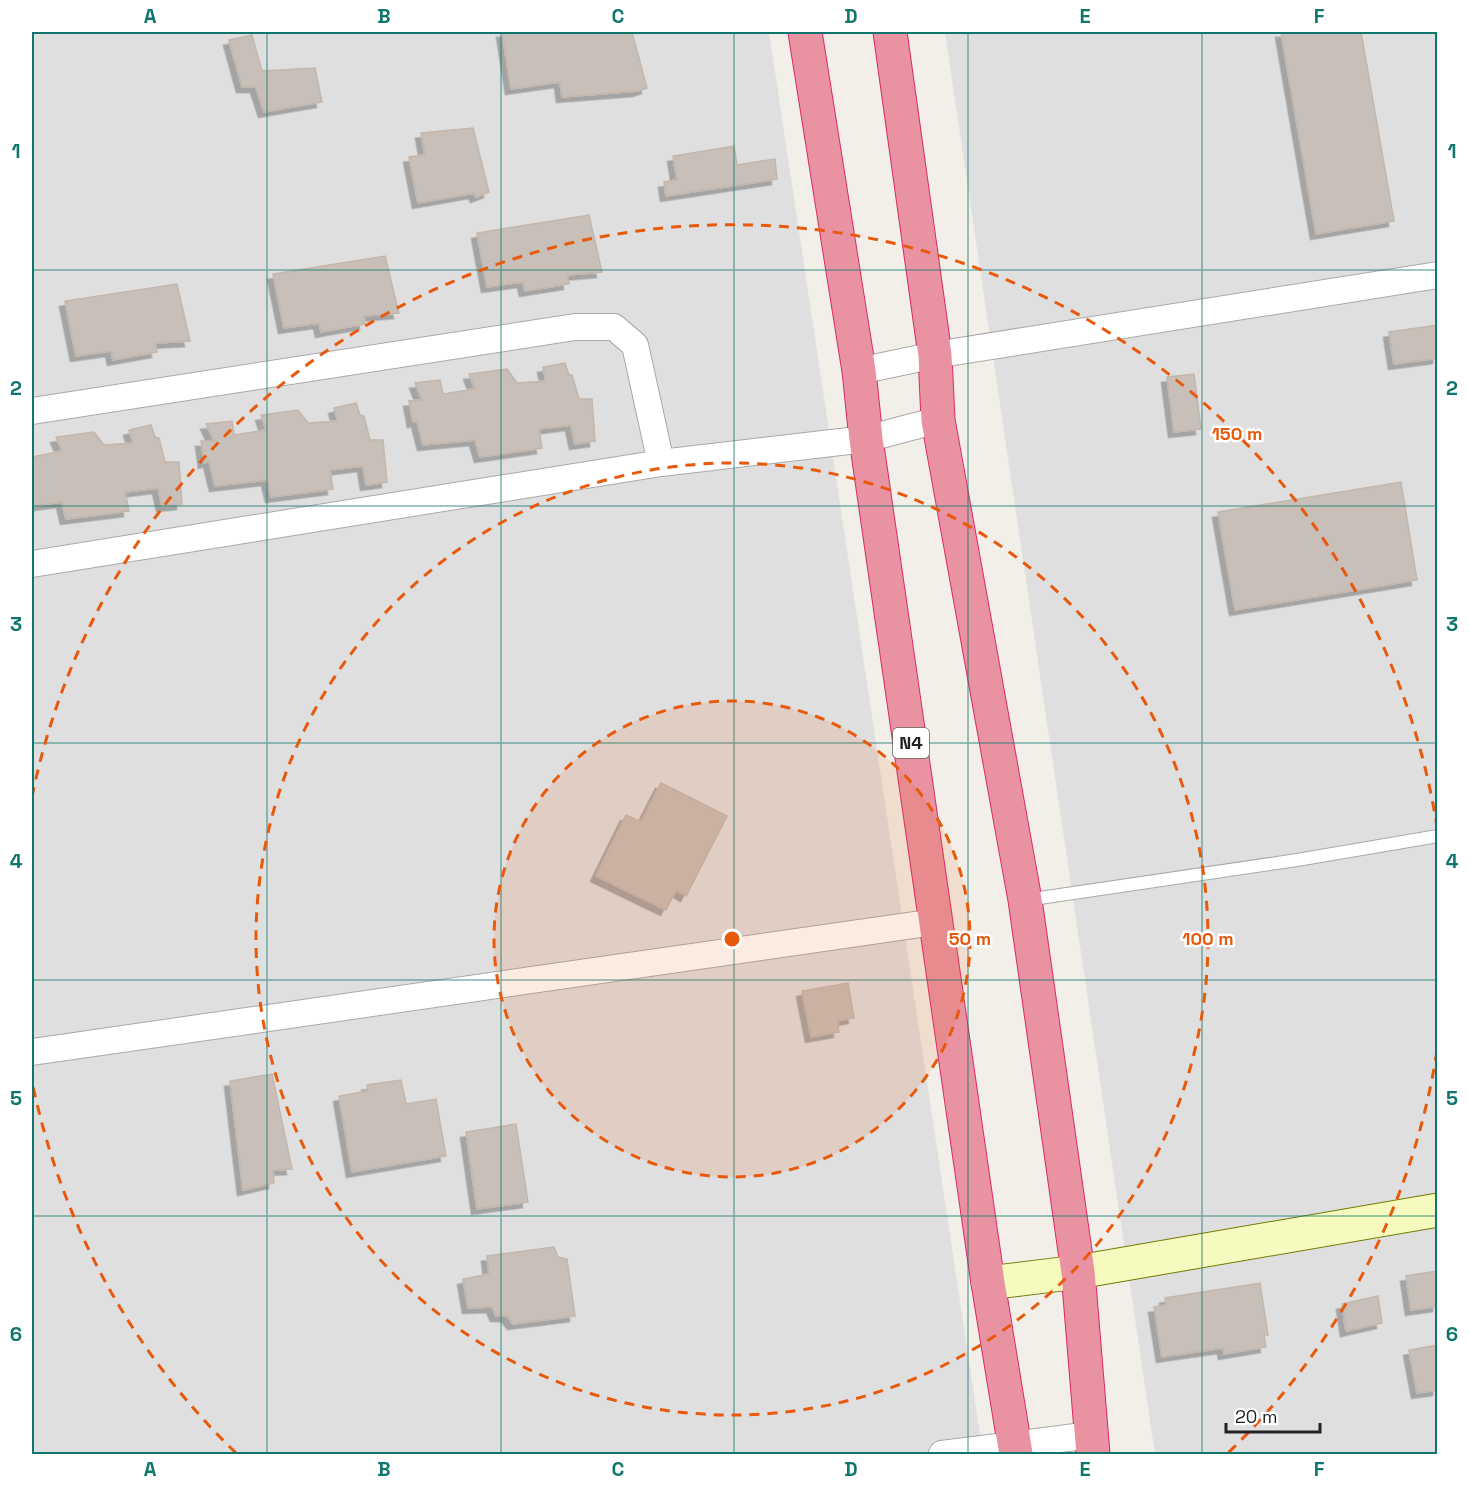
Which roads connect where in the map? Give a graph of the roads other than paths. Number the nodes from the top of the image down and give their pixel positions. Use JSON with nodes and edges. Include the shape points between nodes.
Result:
{"nodes":[{"id":1,"x":805,"y":32,"type":"edge"},
{"id":2,"x":890,"y":32,"type":"edge"},
{"id":3,"x":1437,"y":275,"type":"edge"},
{"id":4,"x":935,"y":355,"type":"junction"},
{"id":5,"x":859,"y":371,"type":"junction"},
{"id":6,"x":32,"y":411,"type":"edge"},
{"id":7,"x":938,"y":420,"type":"junction"},
{"id":8,"x":866,"y":439,"type":"junction"},
{"id":9,"x":661,"y":463,"type":"junction"},
{"id":10,"x":32,"y":564,"type":"edge"},
{"id":11,"x":1437,"y":836,"type":"edge"},
{"id":12,"x":1025,"y":900,"type":"junction"},
{"id":13,"x":936,"y":922,"type":"junction"},
{"id":14,"x":32,"y":1052,"type":"edge"},
{"id":15,"x":1437,"y":1210,"type":"edge"},
{"id":16,"x":1078,"y":1272,"type":"junction"},
{"id":17,"x":988,"y":1283,"type":"junction"},
{"id":18,"x":1092,"y":1445,"type":"edge"},
{"id":19,"x":1015,"y":1449,"type":"edge"},
{"id":20,"x":942,"y":1455,"type":"edge"}],
"edges":[{"from":1,"to":5,"type":"highway","number":"N4"},
{"from":2,"to":4,"type":"highway"},
{"from":3,"to":4,"type":"street"},
{"from":4,"to":5,"type":"street"},
{"from":4,"to":7,"type":"highway"},
{"from":5,"to":8,"type":"highway","number":"N4"},
{"from":6,"to":9,"type":"street","via":[[575,327],[614,327],[635,345]]},
{"from":7,"to":8,"type":"street"},
{"from":7,"to":12,"type":"highway"},
{"from":8,"to":9,"type":"street"},
{"from":8,"to":13,"type":"highway","number":"N4"},
{"from":9,"to":10,"type":"street"},
{"from":11,"to":12,"type":"lane"},
{"from":12,"to":16,"type":"highway"},
{"from":13,"to":14,"type":"street"},
{"from":13,"to":17,"type":"highway","number":"N4"},
{"from":15,"to":16,"type":"street"},
{"from":16,"to":17,"type":"street"},
{"from":16,"to":18,"type":"highway"},
{"from":17,"to":19,"type":"highway","number":"N4"},
{"from":18,"to":19,"type":"street"},
{"from":19,"to":20,"type":"street"}]}
